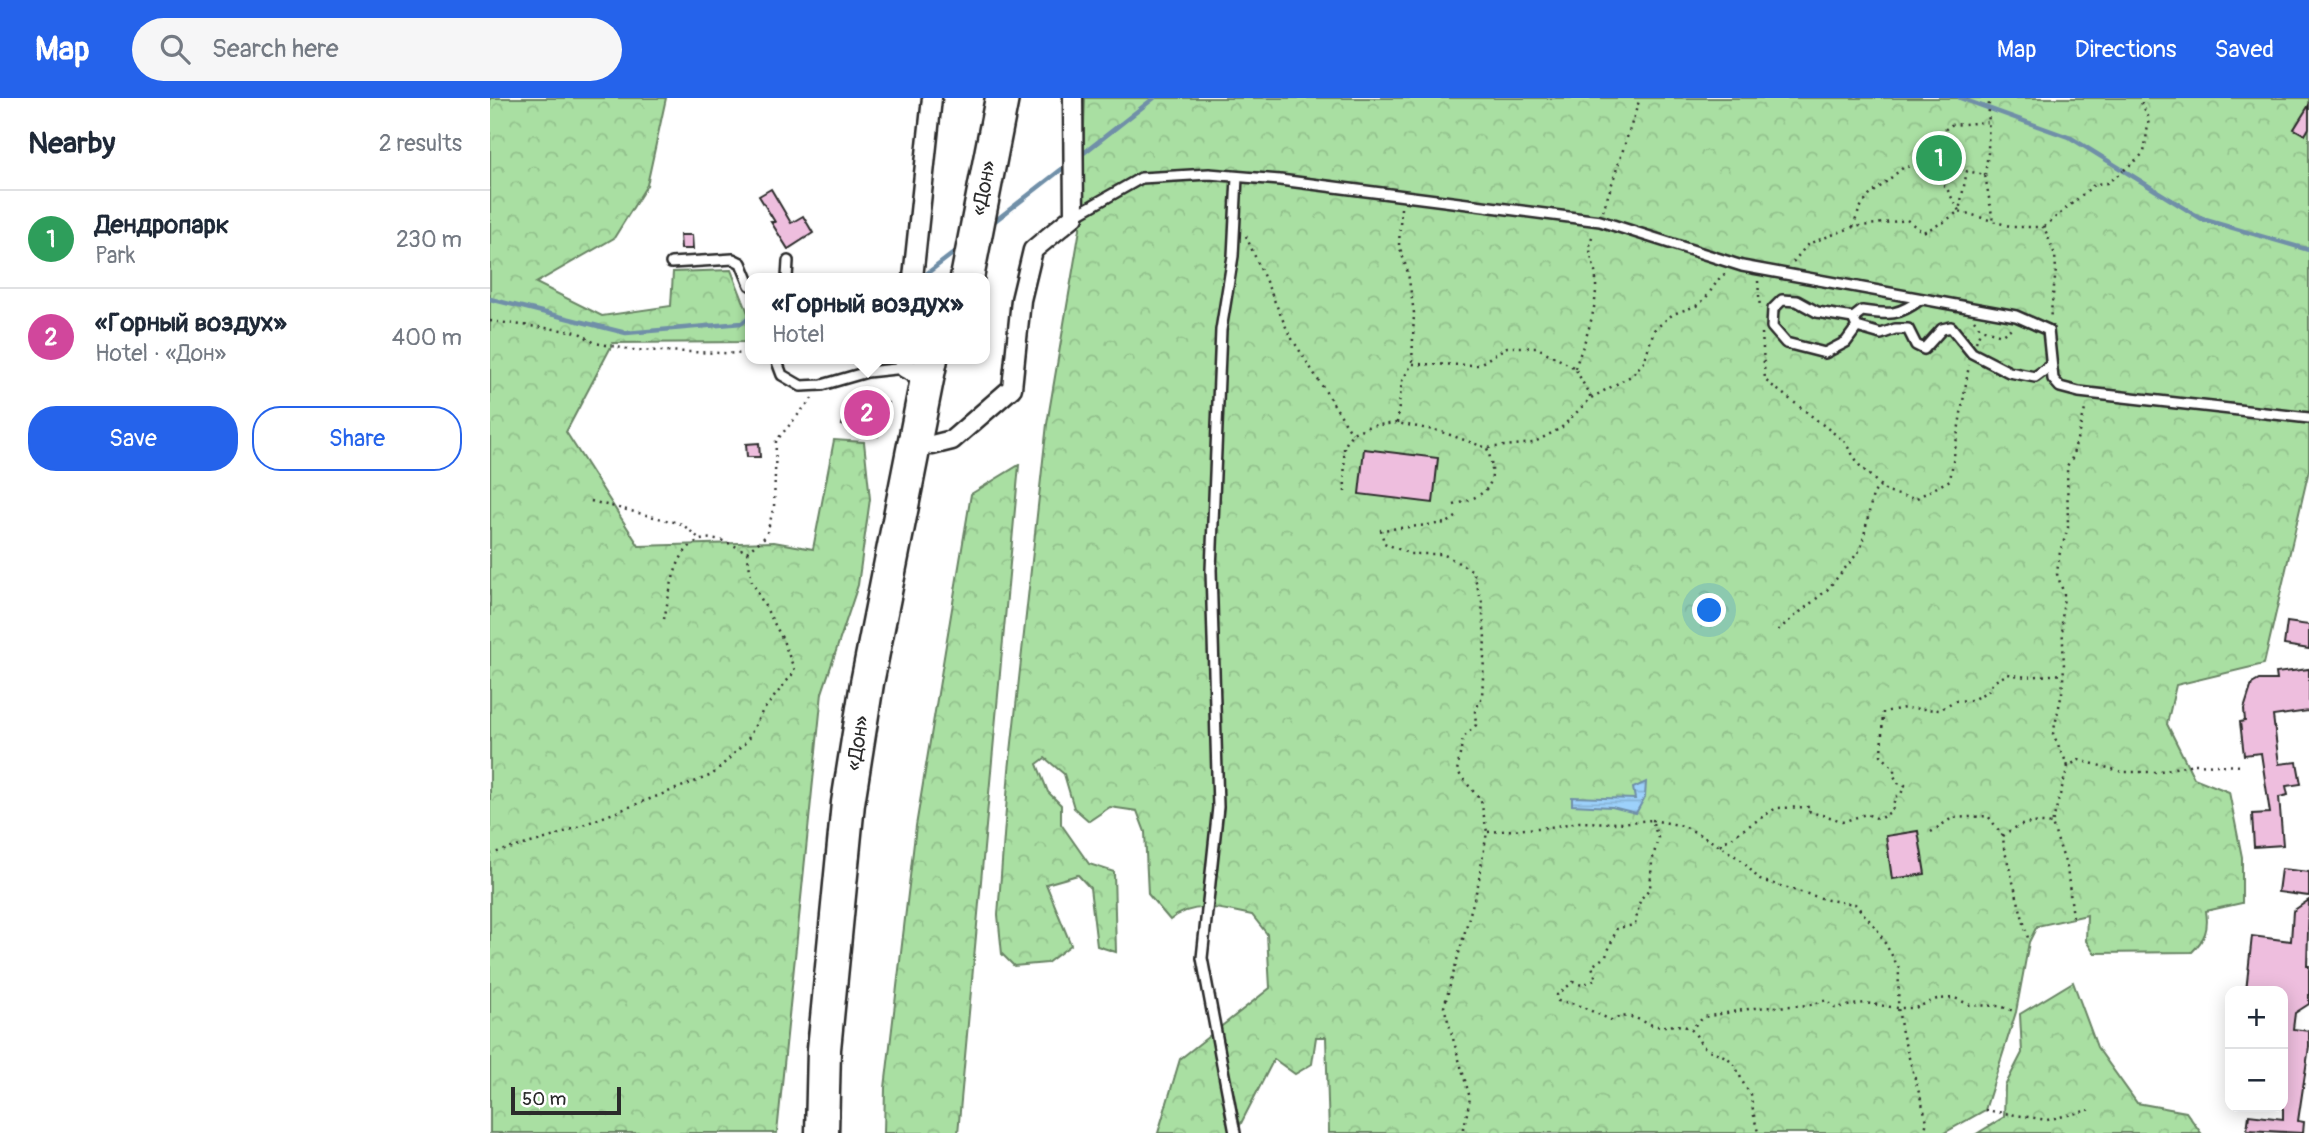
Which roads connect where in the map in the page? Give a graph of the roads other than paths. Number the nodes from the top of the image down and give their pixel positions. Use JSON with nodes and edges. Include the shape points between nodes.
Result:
{"nodes":[{"id":1,"x":932,"y":98,"type":"edge"},
{"id":2,"x":980,"y":98,"type":"edge"},
{"id":3,"x":1002,"y":98,"type":"edge"},
{"id":4,"x":1073,"y":98,"type":"edge"},
{"id":5,"x":1237,"y":177,"type":"junction"},
{"id":6,"x":1074,"y":216,"type":"junction"},
{"id":7,"x":788,"y":261,"type":"dead end"},
{"id":8,"x":671,"y":263,"type":"dead end"},
{"id":9,"x":745,"y":273,"type":"edge"},
{"id":10,"x":787,"y":273,"type":"edge"},
{"id":11,"x":914,"y":273,"type":"edge"},
{"id":12,"x":947,"y":273,"type":"edge"},
{"id":13,"x":968,"y":273,"type":"edge"},
{"id":14,"x":1921,"y":299,"type":"junction"},
{"id":15,"x":1855,"y":323,"type":"junction"},
{"id":16,"x":778,"y":364,"type":"edge"},
{"id":17,"x":950,"y":364,"type":"edge"},
{"id":18,"x":917,"y":366,"type":"edge"},
{"id":19,"x":2050,"y":366,"type":"junction"},
{"id":20,"x":2309,"y":418,"type":"edge"},
{"id":21,"x":932,"y":445,"type":"junction"},
{"id":22,"x":822,"y":1133,"type":"edge"},
{"id":23,"x":843,"y":1133,"type":"edge"},
{"id":24,"x":1235,"y":1133,"type":"edge"}],
"edges":[{"from":1,"to":11,"type":"street"},
{"from":2,"to":12,"type":"highway","name":"«Дон»"},
{"from":3,"to":13,"type":"highway","name":"«Дон»"},
{"from":4,"to":6,"type":"street"},
{"from":5,"to":6,"type":"lane","via":[[1141,178]]},
{"from":5,"to":14,"type":"lane","via":[[1600,221],[1742,266]]},
{"from":5,"to":24,"type":"lane","via":[[1233,256],[1221,330],[1210,570],[1218,807],[1202,958]]},
{"from":6,"to":21,"type":"street","via":[[1033,250],[1021,300],[1012,388],[952,440]]},
{"from":7,"to":10,"type":"lane"},
{"from":8,"to":9,"type":"lane","via":[[733,259]]},
{"from":14,"to":15,"type":"lane","via":[[1904,312],[1862,311]]},
{"from":14,"to":19,"type":"lane","via":[[2016,316],[2048,330]]},
{"from":15,"to":15,"type":"lane","via":[[1846,342],[1825,353],[1786,343],[1772,327],[1773,309],[1782,300],[1797,301]]},
{"from":15,"to":19,"type":"lane","via":[[1881,334],[1908,329],[1916,345],[1924,349],[1942,329],[1951,327],[1972,353],[2009,372],[2035,377]]},
{"from":16,"to":18,"type":"lane","via":[[782,375],[801,386]]},
{"from":17,"to":21,"type":"highway","name":"«Дон»"},
{"from":18,"to":22,"type":"highway","name":"«Дон»","via":[[848,803],[824,1049]]},
{"from":19,"to":20,"type":"lane","via":[[2060,387],[2078,392]]},
{"from":21,"to":23,"type":"highway","name":"«Дон»","via":[[867,807]]}]}
